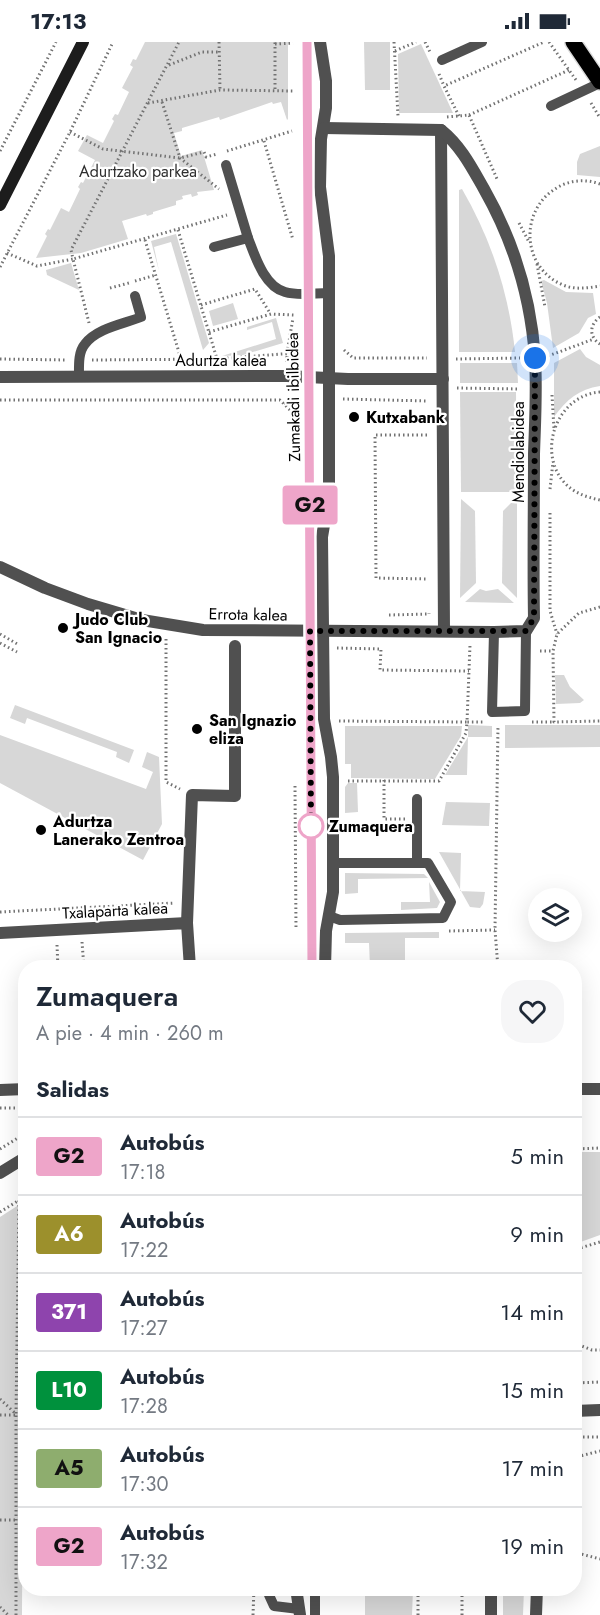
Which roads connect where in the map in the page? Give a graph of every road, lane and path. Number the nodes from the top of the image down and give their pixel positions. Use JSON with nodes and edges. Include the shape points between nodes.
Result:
{"nodes":[{"id":1,"x":56,"y":42,"type":"edge"},
{"id":2,"x":83,"y":42,"type":"edge"},
{"id":3,"x":113,"y":42,"type":"edge"},
{"id":4,"x":179,"y":42,"type":"edge"},
{"id":5,"x":219,"y":42,"type":"edge"},
{"id":6,"x":293,"y":42,"type":"edge"},
{"id":7,"x":307,"y":42,"type":"edge"},
{"id":8,"x":320,"y":42,"type":"edge"},
{"id":9,"x":394,"y":42,"type":"edge"},
{"id":10,"x":416,"y":42,"type":"edge"},
{"id":11,"x":482,"y":42,"type":"edge"},
{"id":12,"x":544,"y":42,"type":"edge"},
{"id":13,"x":573,"y":42,"type":"edge"},
{"id":14,"x":276,"y":43,"type":"edge"},
{"id":15,"x":395,"y":51,"type":"junction"},
{"id":16,"x":219,"y":52,"type":"junction"},
{"id":17,"x":442,"y":60,"type":"dead end"},
{"id":18,"x":167,"y":65,"type":"junction"},
{"id":19,"x":569,"y":70,"type":"dead end"},
{"id":20,"x":600,"y":82,"type":"edge"},
{"id":21,"x":220,"y":90,"type":"junction"},
{"id":22,"x":275,"y":90,"type":"junction"},
{"id":23,"x":293,"y":91,"type":"junction"},
{"id":24,"x":307,"y":91,"type":"junction"},
{"id":25,"x":293,"y":101,"type":"dead end"},
{"id":26,"x":162,"y":102,"type":"junction"},
{"id":27,"x":148,"y":103,"type":"junction"},
{"id":28,"x":551,"y":106,"type":"dead end"},
{"id":29,"x":469,"y":115,"type":"dead end"},
{"id":30,"x":459,"y":117,"type":"dead end"},
{"id":31,"x":398,"y":118,"type":"dead end"},
{"id":32,"x":292,"y":121,"type":"dead end"},
{"id":33,"x":324,"y":128,"type":"junction"},
{"id":34,"x":441,"y":130,"type":"junction"},
{"id":35,"x":70,"y":132,"type":"junction"},
{"id":36,"x":264,"y":140,"type":"junction"},
{"id":37,"x":0,"y":151,"type":"edge"},
{"id":38,"x":123,"y":151,"type":"junction"},
{"id":39,"x":180,"y":158,"type":"junction"},
{"id":40,"x":226,"y":165,"type":"dead end"},
{"id":41,"x":217,"y":179,"type":"dead end"},
{"id":42,"x":600,"y":184,"type":"edge"},
{"id":43,"x":0,"y":205,"type":"edge"},
{"id":44,"x":225,"y":207,"type":"dead end"},
{"id":45,"x":292,"y":218,"type":"dead end"},
{"id":46,"x":178,"y":230,"type":"junction"},
{"id":47,"x":248,"y":238,"type":"junction"},
{"id":48,"x":145,"y":239,"type":"junction"},
{"id":49,"x":214,"y":247,"type":"dead end"},
{"id":50,"x":7,"y":253,"type":"junction"},
{"id":51,"x":73,"y":259,"type":"junction"},
{"id":52,"x":0,"y":267,"type":"edge"},
{"id":53,"x":600,"y":286,"type":"edge"},
{"id":54,"x":294,"y":293,"type":"junction"},
{"id":55,"x":308,"y":293,"type":"junction"},
{"id":56,"x":328,"y":293,"type":"junction"},
{"id":57,"x":135,"y":296,"type":"dead end"},
{"id":58,"x":201,"y":305,"type":"junction"},
{"id":59,"x":271,"y":314,"type":"junction"},
{"id":60,"x":294,"y":315,"type":"junction"},
{"id":61,"x":600,"y":317,"type":"edge"},
{"id":62,"x":90,"y":325,"type":"dead end"},
{"id":63,"x":209,"y":332,"type":"junction"},
{"id":64,"x":594,"y":339,"type":"junction"},
{"id":65,"x":600,"y":344,"type":"edge"},
{"id":66,"x":342,"y":348,"type":"dead end"},
{"id":67,"x":518,"y":348,"type":"dead end"},
{"id":68,"x":286,"y":352,"type":"junction"},
{"id":69,"x":443,"y":358,"type":"junction"},
{"id":70,"x":519,"y":358,"type":"junction"},
{"id":71,"x":535,"y":358,"type":"junction"},
{"id":72,"x":0,"y":359,"type":"edge"},
{"id":73,"x":181,"y":359,"type":"junction"},
{"id":74,"x":217,"y":359,"type":"junction"},
{"id":75,"x":456,"y":359,"type":"junction"},
{"id":76,"x":79,"y":360,"type":"junction"},
{"id":77,"x":520,"y":368,"type":"dead end"},
{"id":78,"x":457,"y":369,"type":"dead end"},
{"id":79,"x":79,"y":376,"type":"junction"},
{"id":80,"x":287,"y":376,"type":"junction"},
{"id":81,"x":0,"y":377,"type":"edge"},
{"id":82,"x":309,"y":377,"type":"junction"},
{"id":83,"x":328,"y":378,"type":"junction"},
{"id":84,"x":457,"y":378,"type":"dead end"},
{"id":85,"x":443,"y":379,"type":"junction"},
{"id":86,"x":520,"y":389,"type":"dead end"},
{"id":87,"x":600,"y":392,"type":"edge"},
{"id":88,"x":329,"y":399,"type":"junction"},
{"id":89,"x":0,"y":400,"type":"edge"},
{"id":90,"x":309,"y":400,"type":"junction"},
{"id":91,"x":284,"y":404,"type":"junction"},
{"id":92,"x":428,"y":411,"type":"dead end"},
{"id":93,"x":294,"y":425,"type":"dead end"},
{"id":94,"x":427,"y":435,"type":"dead end"},
{"id":95,"x":553,"y":462,"type":"junction"},
{"id":96,"x":550,"y":496,"type":"dead end"},
{"id":97,"x":600,"y":500,"type":"edge"},
{"id":98,"x":550,"y":506,"type":"dead end"},
{"id":99,"x":0,"y":567,"type":"edge"},
{"id":100,"x":428,"y":578,"type":"dead end"},
{"id":101,"x":429,"y":602,"type":"dead end"},
{"id":102,"x":600,"y":607,"type":"edge"},
{"id":103,"x":382,"y":615,"type":"dead end"},
{"id":104,"x":323,"y":630,"type":"junction"},
{"id":105,"x":310,"y":631,"type":"junction"},
{"id":106,"x":444,"y":631,"type":"junction"},
{"id":107,"x":526,"y":631,"type":"junction"},
{"id":108,"x":494,"y":632,"type":"junction"},
{"id":109,"x":0,"y":634,"type":"edge"},
{"id":110,"x":557,"y":634,"type":"junction"},
{"id":111,"x":165,"y":641,"type":"dead end"},
{"id":112,"x":0,"y":643,"type":"edge"},
{"id":113,"x":19,"y":645,"type":"dead end"},
{"id":114,"x":235,"y":646,"type":"dead end"},
{"id":115,"x":323,"y":648,"type":"junction"},
{"id":116,"x":470,"y":650,"type":"dead end"},
{"id":117,"x":17,"y":652,"type":"dead end"},
{"id":118,"x":469,"y":671,"type":"junction"},
{"id":119,"x":339,"y":721,"type":"dead end"},
{"id":120,"x":600,"y":721,"type":"edge"},
{"id":121,"x":467,"y":722,"type":"junction"},
{"id":122,"x":498,"y":723,"type":"dead end"},
{"id":123,"x":384,"y":780,"type":"junction"},
{"id":124,"x":340,"y":781,"type":"dead end"},
{"id":125,"x":192,"y":795,"type":"junction"},
{"id":126,"x":417,"y":799,"type":"dead end"},
{"id":127,"x":405,"y":828,"type":"dead end"},
{"id":128,"x":333,"y":863,"type":"junction"},
{"id":129,"x":417,"y":863,"type":"junction"},
{"id":130,"x":329,"y":916,"type":"junction"},
{"id":131,"x":187,"y":923,"type":"junction"},
{"id":132,"x":0,"y":933,"type":"edge"},
{"id":133,"x":82,"y":938,"type":"dead end"},
{"id":134,"x":56,"y":939,"type":"dead end"},
{"id":135,"x":57,"y":960,"type":"edge"},
{"id":136,"x":83,"y":960,"type":"edge"},
{"id":137,"x":189,"y":960,"type":"edge"},
{"id":138,"x":312,"y":960,"type":"edge"},
{"id":139,"x":325,"y":960,"type":"edge"},
{"id":140,"x":497,"y":960,"type":"edge"},
{"id":141,"x":18,"y":1089,"type":"edge"},
{"id":142,"x":582,"y":1089,"type":"edge"},
{"id":143,"x":600,"y":1089,"type":"edge"},
{"id":144,"x":0,"y":1090,"type":"edge"},
{"id":145,"x":0,"y":1108,"type":"edge"},
{"id":146,"x":18,"y":1108,"type":"edge"},
{"id":147,"x":18,"y":1137,"type":"edge"},
{"id":148,"x":600,"y":1148,"type":"edge"},
{"id":149,"x":0,"y":1149,"type":"edge"},
{"id":150,"x":582,"y":1149,"type":"edge"},
{"id":151,"x":18,"y":1162,"type":"edge"},
{"id":152,"x":0,"y":1173,"type":"edge"},
{"id":153,"x":18,"y":1201,"type":"edge"},
{"id":154,"x":0,"y":1212,"type":"edge"},
{"id":155,"x":600,"y":1242,"type":"edge"},
{"id":156,"x":582,"y":1247,"type":"edge"},
{"id":157,"x":18,"y":1271,"type":"edge"},
{"id":158,"x":582,"y":1346,"type":"edge"},
{"id":159,"x":600,"y":1350,"type":"edge"},
{"id":160,"x":600,"y":1382,"type":"edge"},
{"id":161,"x":582,"y":1383,"type":"edge"},
{"id":162,"x":0,"y":1400,"type":"edge"},
{"id":163,"x":600,"y":1410,"type":"edge"},
{"id":164,"x":582,"y":1411,"type":"edge"},
{"id":165,"x":16,"y":1414,"type":"junction"},
{"id":166,"x":0,"y":1415,"type":"edge"},
{"id":167,"x":582,"y":1437,"type":"edge"},
{"id":168,"x":600,"y":1437,"type":"edge"},
{"id":169,"x":600,"y":1451,"type":"edge"},
{"id":170,"x":582,"y":1456,"type":"edge"},
{"id":171,"x":0,"y":1520,"type":"edge"},
{"id":172,"x":15,"y":1520,"type":"junction"},
{"id":173,"x":582,"y":1554,"type":"edge"},
{"id":174,"x":600,"y":1559,"type":"edge"},
{"id":175,"x":254,"y":1596,"type":"edge"},
{"id":176,"x":272,"y":1596,"type":"edge"},
{"id":177,"x":297,"y":1596,"type":"edge"},
{"id":178,"x":315,"y":1596,"type":"edge"},
{"id":179,"x":418,"y":1596,"type":"edge"},
{"id":180,"x":462,"y":1596,"type":"edge"},
{"id":181,"x":491,"y":1596,"type":"edge"},
{"id":182,"x":537,"y":1596,"type":"edge"},
{"id":183,"x":0,"y":1607,"type":"edge"},
{"id":184,"x":300,"y":1612,"type":"edge"},
{"id":185,"x":8,"y":1615,"type":"edge"},
{"id":186,"x":16,"y":1615,"type":"edge"},
{"id":187,"x":253,"y":1615,"type":"edge"},
{"id":188,"x":315,"y":1615,"type":"edge"},
{"id":189,"x":418,"y":1615,"type":"edge"},
{"id":190,"x":462,"y":1615,"type":"edge"},
{"id":191,"x":491,"y":1615,"type":"edge"},
{"id":192,"x":536,"y":1615,"type":"edge"}],
"edges":[{"from":1,"to":37,"type":"path"},
{"from":2,"to":43,"type":"main road"},
{"from":3,"to":35,"type":"path"},
{"from":4,"to":18,"type":"path"},
{"from":5,"to":16,"type":"path"},
{"from":6,"to":14,"type":"path"},
{"from":7,"to":24,"type":"lane","name":"Zumakadi ibilbidea"},
{"from":8,"to":33,"type":"street","via":[[326,81]]},
{"from":9,"to":15,"type":"path"},
{"from":10,"to":15,"type":"path"},
{"from":11,"to":17,"type":"lane"},
{"from":12,"to":30,"type":"path","via":[[444,86]]},
{"from":13,"to":20,"type":"main road"},
{"from":14,"to":22,"type":"path"},
{"from":15,"to":31,"type":"path"},
{"from":16,"to":18,"type":"path","via":[[202,52]]},
{"from":16,"to":21,"type":"path"},
{"from":18,"to":27,"type":"path"},
{"from":19,"to":29,"type":"path"},
{"from":20,"to":28,"type":"lane"},
{"from":21,"to":22,"type":"path"},
{"from":21,"to":26,"type":"path"},
{"from":22,"to":23,"type":"path"},
{"from":23,"to":24,"type":"path"},
{"from":23,"to":25,"type":"path"},
{"from":24,"to":55,"type":"lane","name":"Zumakadi ibilbidea"},
{"from":26,"to":27,"type":"path"},
{"from":26,"to":39,"type":"path"},
{"from":27,"to":38,"type":"path"},
{"from":32,"to":36,"type":"path","via":[[292,131]]},
{"from":33,"to":34,"type":"street"},
{"from":33,"to":56,"type":"street","via":[[320,187],[328,244]]},
{"from":34,"to":69,"type":"street"},
{"from":34,"to":71,"type":"street","name":"Mendiolabidea","via":[[461,151],[506,232],[529,312]]},
{"from":35,"to":38,"type":"path","via":[[103,149]]},
{"from":35,"to":50,"type":"path"},
{"from":36,"to":39,"type":"path","via":[[206,157],[204,152]]},
{"from":36,"to":45,"type":"path","via":[[292,240]]},
{"from":38,"to":39,"type":"path"},
{"from":38,"to":51,"type":"path","via":[[71,250]]},
{"from":39,"to":41,"type":"path","via":[[220,190]]},
{"from":40,"to":47,"type":"lane"},
{"from":42,"to":53,"type":"path","via":[[580,180],[552,190],[541,200],[529,227],[536,262],[548,276],[583,289]]},
{"from":44,"to":46,"type":"path","via":[[227,215]]},
{"from":46,"to":48,"type":"path"},
{"from":46,"to":58,"type":"path"},
{"from":47,"to":49,"type":"lane"},
{"from":47,"to":54,"type":"lane","via":[[272,283],[284,292]]},
{"from":48,"to":51,"type":"path"},
{"from":48,"to":73,"type":"path"},
{"from":50,"to":51,"type":"path","via":[[37,266]]},
{"from":50,"to":52,"type":"path"},
{"from":51,"to":62,"type":"path"},
{"from":54,"to":55,"type":"lane"},
{"from":54,"to":60,"type":"path"},
{"from":55,"to":56,"type":"lane"},
{"from":55,"to":82,"type":"lane","name":"Zumakadi ibilbidea"},
{"from":56,"to":83,"type":"street"},
{"from":57,"to":76,"type":"lane","via":[[141,317],[99,333],[84,344]]},
{"from":58,"to":59,"type":"path","via":[[255,289]]},
{"from":58,"to":63,"type":"path"},
{"from":59,"to":60,"type":"path"},
{"from":59,"to":63,"type":"path"},
{"from":60,"to":68,"type":"path"},
{"from":61,"to":64,"type":"path","via":[[592,327]]},
{"from":63,"to":74,"type":"path"},
{"from":64,"to":65,"type":"path"},
{"from":64,"to":71,"type":"path"},
{"from":66,"to":69,"type":"path","via":[[352,358]]},
{"from":67,"to":70,"type":"path"},
{"from":68,"to":74,"type":"path"},
{"from":68,"to":80,"type":"path"},
{"from":69,"to":75,"type":"path"},
{"from":69,"to":85,"type":"street"},
{"from":70,"to":71,"type":"path"},
{"from":70,"to":75,"type":"path"},
{"from":70,"to":77,"type":"path"},
{"from":71,"to":107,"type":"street","name":"Mendiolabidea","via":[[534,618]]},
{"from":72,"to":76,"type":"path"},
{"from":73,"to":74,"type":"path"},
{"from":73,"to":76,"type":"path"},
{"from":75,"to":78,"type":"path"},
{"from":76,"to":79,"type":"lane"},
{"from":79,"to":80,"type":"street","name":"Adurtza kalea"},
{"from":79,"to":81,"type":"street","name":"Adurtza kalea"},
{"from":80,"to":82,"type":"street","name":"Adurtza kalea"},
{"from":82,"to":83,"type":"street","name":"Adurtza kalea"},
{"from":82,"to":90,"type":"lane","name":"Zumakadi ibilbidea"},
{"from":83,"to":85,"type":"street","name":"Adurtza kalea"},
{"from":83,"to":88,"type":"street"},
{"from":84,"to":86,"type":"path","via":[[457,388]]},
{"from":85,"to":106,"type":"street"},
{"from":87,"to":95,"type":"path","via":[[576,400],[562,412],[554,429]]},
{"from":88,"to":92,"type":"path","via":[[428,400]]},
{"from":88,"to":104,"type":"street","via":[[329,505],[322,537]]},
{"from":89,"to":91,"type":"path","via":[[280,400]]},
{"from":90,"to":91,"type":"path","via":[[288,400]]},
{"from":90,"to":105,"type":"lane","name":"Zumakadi ibilbidea"},
{"from":91,"to":93,"type":"path","via":[[294,413]]},
{"from":94,"to":100,"type":"path","via":[[375,435],[376,578]]},
{"from":95,"to":96,"type":"path"},
{"from":95,"to":97,"type":"path","via":[[563,481],[581,495]]},
{"from":98,"to":110,"type":"path","via":[[550,610]]},
{"from":99,"to":105,"type":"street","name":"Errota kalea","via":[[45,588],[142,620],[203,630]]},
{"from":101,"to":103,"type":"path","via":[[429,614]]},
{"from":102,"to":110,"type":"path","via":[[579,614]]},
{"from":104,"to":105,"type":"street","name":"Errota kalea"},
{"from":104,"to":106,"type":"street","name":"Errota kalea"},
{"from":104,"to":115,"type":"street"},
{"from":105,"to":138,"type":"lane","name":"Zumakadi ibilbidea"},
{"from":106,"to":108,"type":"street","name":"Errota kalea"},
{"from":107,"to":108,"type":"street","name":"Errota kalea"},
{"from":107,"to":108,"type":"lane","via":[[525,711],[492,712]]},
{"from":109,"to":113,"type":"path"},
{"from":110,"to":120,"type":"path","via":[[553,651],[554,722]]},
{"from":111,"to":125,"type":"path","via":[[166,782]]},
{"from":112,"to":117,"type":"path"},
{"from":114,"to":125,"type":"street","via":[[235,796]]},
{"from":115,"to":118,"type":"path","via":[[381,649],[380,670]]},
{"from":115,"to":128,"type":"street","via":[[324,719],[333,777]]},
{"from":116,"to":118,"type":"path"},
{"from":118,"to":121,"type":"path"},
{"from":119,"to":121,"type":"path"},
{"from":121,"to":123,"type":"path","via":[[466,733],[439,781]]},
{"from":122,"to":140,"type":"path"},
{"from":123,"to":124,"type":"path"},
{"from":123,"to":127,"type":"path","via":[[384,819],[405,819]]},
{"from":125,"to":131,"type":"street"},
{"from":126,"to":129,"type":"lane"},
{"from":128,"to":129,"type":"lane"},
{"from":128,"to":130,"type":"street"},
{"from":129,"to":130,"type":"lane","via":[[428,864],[451,902],[443,918],[340,920]]},
{"from":130,"to":139,"type":"street"},
{"from":131,"to":132,"type":"street","name":"Txalaparta kalea"},
{"from":131,"to":137,"type":"street","name":"Txalaparta kalea"},
{"from":133,"to":136,"type":"path"},
{"from":134,"to":135,"type":"path"},
{"from":141,"to":144,"type":"street"},
{"from":142,"to":143,"type":"street"},
{"from":145,"to":146,"type":"path"},
{"from":147,"to":149,"type":"path"},
{"from":148,"to":150,"type":"path"},
{"from":151,"to":152,"type":"street"},
{"from":153,"to":154,"type":"path"},
{"from":155,"to":156,"type":"path"},
{"from":157,"to":165,"type":"path"},
{"from":158,"to":159,"type":"path"},
{"from":160,"to":161,"type":"path"},
{"from":162,"to":165,"type":"path"},
{"from":163,"to":164,"type":"street"},
{"from":165,"to":166,"type":"path"},
{"from":165,"to":172,"type":"path"},
{"from":167,"to":168,"type":"path"},
{"from":169,"to":170,"type":"path"},
{"from":171,"to":172,"type":"path"},
{"from":172,"to":186,"type":"path"},
{"from":173,"to":174,"type":"path"},
{"from":175,"to":187,"type":"path"},
{"from":176,"to":184,"type":"lane","via":[[274,1606]]},
{"from":177,"to":184,"type":"street"},
{"from":178,"to":188,"type":"lane"},
{"from":179,"to":189,"type":"path"},
{"from":180,"to":190,"type":"path"},
{"from":181,"to":191,"type":"street"},
{"from":182,"to":192,"type":"street"},
{"from":183,"to":185,"type":"path"}]}
